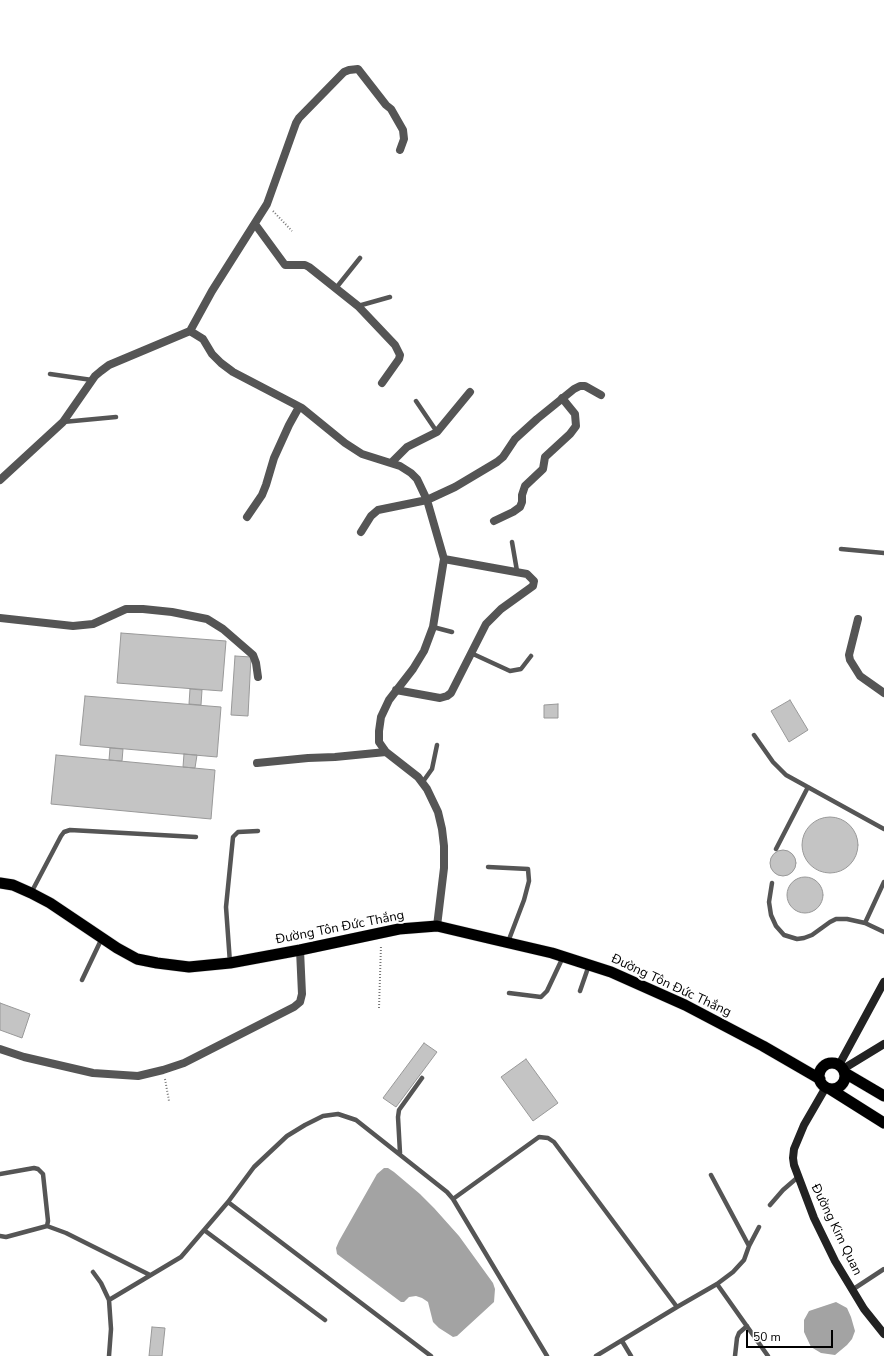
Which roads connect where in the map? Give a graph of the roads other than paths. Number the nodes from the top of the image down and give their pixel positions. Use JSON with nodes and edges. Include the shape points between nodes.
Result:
{"nodes":[{"id":1,"x":400,"y":150,"type":"dead end"},
{"id":2,"x":255,"y":224,"type":"junction"},
{"id":3,"x":360,"y":258,"type":"dead end"},
{"id":4,"x":336,"y":288,"type":"junction"},
{"id":5,"x":390,"y":297,"type":"dead end"},
{"id":6,"x":358,"y":306,"type":"junction"},
{"id":7,"x":190,"y":331,"type":"junction"},
{"id":8,"x":50,"y":374,"type":"dead end"},
{"id":9,"x":92,"y":380,"type":"junction"},
{"id":10,"x":382,"y":384,"type":"dead end"},
{"id":11,"x":470,"y":392,"type":"dead end"},
{"id":12,"x":601,"y":395,"type":"dead end"},
{"id":13,"x":562,"y":398,"type":"junction"},
{"id":14,"x":416,"y":402,"type":"dead end"},
{"id":15,"x":299,"y":407,"type":"junction"},
{"id":16,"x":116,"y":417,"type":"dead end"},
{"id":17,"x":63,"y":422,"type":"junction"},
{"id":18,"x":437,"y":432,"type":"junction"},
{"id":19,"x":392,"y":463,"type":"junction"},
{"id":20,"x":0,"y":480,"type":"edge"},
{"id":21,"x":427,"y":500,"type":"junction"},
{"id":22,"x":247,"y":517,"type":"dead end"},
{"id":23,"x":494,"y":521,"type":"dead end"},
{"id":24,"x":361,"y":532,"type":"dead end"},
{"id":25,"x":512,"y":542,"type":"dead end"},
{"id":26,"x":841,"y":549,"type":"dead end"},
{"id":27,"x":884,"y":553,"type":"edge"},
{"id":28,"x":444,"y":559,"type":"junction"},
{"id":29,"x":517,"y":571,"type":"junction"},
{"id":30,"x":0,"y":618,"type":"edge"},
{"id":31,"x":858,"y":619,"type":"dead end"},
{"id":32,"x":433,"y":627,"type":"junction"},
{"id":33,"x":452,"y":632,"type":"dead end"},
{"id":34,"x":471,"y":653,"type":"junction"},
{"id":35,"x":531,"y":656,"type":"dead end"},
{"id":36,"x":258,"y":678,"type":"dead end"},
{"id":37,"x":396,"y":690,"type":"junction"},
{"id":38,"x":884,"y":694,"type":"edge"},
{"id":39,"x":754,"y":735,"type":"dead end"},
{"id":40,"x":437,"y":745,"type":"dead end"},
{"id":41,"x":386,"y":752,"type":"junction"},
{"id":42,"x":257,"y":763,"type":"dead end"},
{"id":43,"x":422,"y":783,"type":"junction"},
{"id":44,"x":808,"y":787,"type":"junction"},
{"id":45,"x":884,"y":829,"type":"edge"},
{"id":46,"x":258,"y":831,"type":"dead end"},
{"id":47,"x":196,"y":837,"type":"dead end"},
{"id":48,"x":776,"y":848,"type":"dead end"},
{"id":49,"x":488,"y":867,"type":"dead end"},
{"id":50,"x":884,"y":882,"type":"edge"},
{"id":51,"x":0,"y":883,"type":"edge"},
{"id":52,"x":772,"y":883,"type":"dead end"},
{"id":53,"x":31,"y":893,"type":"junction"},
{"id":54,"x":865,"y":923,"type":"junction"},
{"id":55,"x":437,"y":926,"type":"junction"},
{"id":56,"x":884,"y":932,"type":"edge"},
{"id":57,"x":102,"y":938,"type":"junction"},
{"id":58,"x":508,"y":942,"type":"junction"},
{"id":59,"x":300,"y":950,"type":"junction"},
{"id":60,"x":563,"y":957,"type":"junction"},
{"id":61,"x":230,"y":963,"type":"junction"},
{"id":62,"x":589,"y":965,"type":"junction"},
{"id":63,"x":82,"y":980,"type":"dead end"},
{"id":64,"x":884,"y":982,"type":"edge"},
{"id":65,"x":580,"y":991,"type":"dead end"},
{"id":66,"x":509,"y":993,"type":"dead end"},
{"id":67,"x":884,"y":1044,"type":"edge"},
{"id":68,"x":0,"y":1049,"type":"edge"},
{"id":69,"x":842,"y":1069,"type":"junction"},
{"id":70,"x":422,"y":1078,"type":"dead end"},
{"id":71,"x":825,"y":1085,"type":"junction"},
{"id":72,"x":884,"y":1096,"type":"edge"},
{"id":73,"x":884,"y":1123,"type":"edge"},
{"id":74,"x":400,"y":1153,"type":"junction"},
{"id":75,"x":0,"y":1174,"type":"edge"},
{"id":76,"x":711,"y":1175,"type":"dead end"},
{"id":77,"x":798,"y":1177,"type":"junction"},
{"id":78,"x":453,"y":1199,"type":"junction"},
{"id":79,"x":228,"y":1202,"type":"junction"},
{"id":80,"x":770,"y":1205,"type":"dead end"},
{"id":81,"x":47,"y":1226,"type":"junction"},
{"id":82,"x":759,"y":1227,"type":"dead end"},
{"id":83,"x":204,"y":1230,"type":"junction"},
{"id":84,"x":0,"y":1236,"type":"edge"},
{"id":85,"x":749,"y":1246,"type":"junction"},
{"id":86,"x":884,"y":1269,"type":"edge"},
{"id":87,"x":93,"y":1272,"type":"dead end"},
{"id":88,"x":150,"y":1275,"type":"junction"},
{"id":89,"x":717,"y":1284,"type":"junction"},
{"id":90,"x":852,"y":1290,"type":"junction"},
{"id":91,"x":109,"y":1300,"type":"junction"},
{"id":92,"x":677,"y":1307,"type":"junction"},
{"id":93,"x":325,"y":1320,"type":"dead end"},
{"id":94,"x":747,"y":1326,"type":"junction"},
{"id":95,"x":884,"y":1334,"type":"edge"},
{"id":96,"x":622,"y":1341,"type":"junction"},
{"id":97,"x":109,"y":1356,"type":"edge"},
{"id":98,"x":431,"y":1356,"type":"edge"},
{"id":99,"x":547,"y":1356,"type":"edge"},
{"id":100,"x":596,"y":1356,"type":"edge"},
{"id":101,"x":631,"y":1356,"type":"edge"},
{"id":102,"x":735,"y":1356,"type":"edge"},
{"id":103,"x":768,"y":1356,"type":"edge"}],
"edges":[{"from":1,"to":2,"type":"street","via":[[404,139],[403,130],[391,109],[361,72],[349,70],[299,118],[267,204]]},
{"from":2,"to":4,"type":"street","via":[[285,265],[305,265]]},
{"from":2,"to":7,"type":"street"},
{"from":3,"to":4,"type":"lane"},
{"from":4,"to":6,"type":"street"},
{"from":5,"to":6,"type":"lane"},
{"from":6,"to":10,"type":"street","via":[[395,345],[400,355],[398,363]]},
{"from":7,"to":9,"type":"street","via":[[109,365]]},
{"from":7,"to":15,"type":"street","via":[[203,339],[212,354],[233,372]]},
{"from":8,"to":9,"type":"lane"},
{"from":9,"to":17,"type":"street"},
{"from":11,"to":18,"type":"street"},
{"from":12,"to":13,"type":"street","via":[[580,386]]},
{"from":13,"to":21,"type":"street","via":[[515,438],[497,462]]},
{"from":13,"to":23,"type":"street","via":[[575,414],[576,426],[545,457],[544,469],[525,486],[520,507]]},
{"from":14,"to":18,"type":"lane"},
{"from":15,"to":19,"type":"street","via":[[362,454]]},
{"from":15,"to":22,"type":"street","via":[[274,458],[262,495]]},
{"from":16,"to":17,"type":"lane"},
{"from":17,"to":20,"type":"street"},
{"from":18,"to":19,"type":"street","via":[[407,447]]},
{"from":19,"to":21,"type":"street","via":[[412,473]]},
{"from":21,"to":24,"type":"street","via":[[378,510]]},
{"from":21,"to":28,"type":"street"},
{"from":25,"to":29,"type":"lane"},
{"from":26,"to":27,"type":"lane"},
{"from":28,"to":29,"type":"street"},
{"from":28,"to":32,"type":"street"},
{"from":29,"to":34,"type":"street","via":[[531,576],[534,586],[494,615],[486,624]]},
{"from":30,"to":36,"type":"street","via":[[73,626],[93,624],[126,609],[143,609],[207,619],[253,655]]},
{"from":31,"to":38,"type":"street","via":[[850,660],[860,676]]},
{"from":32,"to":33,"type":"lane"},
{"from":32,"to":37,"type":"street","via":[[414,669]]},
{"from":34,"to":35,"type":"lane","via":[[510,672],[521,669]]},
{"from":34,"to":37,"type":"street","via":[[451,693],[447,696],[440,698]]},
{"from":37,"to":41,"type":"street","via":[[381,717],[379,742]]},
{"from":39,"to":44,"type":"lane","via":[[773,762],[786,775]]},
{"from":40,"to":43,"type":"lane","via":[[432,769]]},
{"from":41,"to":42,"type":"street"},
{"from":41,"to":43,"type":"street"},
{"from":43,"to":55,"type":"street","via":[[438,812],[444,846]]},
{"from":44,"to":45,"type":"lane"},
{"from":44,"to":48,"type":"lane"},
{"from":46,"to":61,"type":"lane","via":[[238,832],[233,837],[226,907]]},
{"from":47,"to":53,"type":"lane","via":[[70,830],[64,832]]},
{"from":49,"to":58,"type":"lane","via":[[528,869],[529,881],[524,900]]},
{"from":50,"to":54,"type":"lane"},
{"from":51,"to":53,"type":"highway","name":"Đường Tôn Đức Thắng","via":[[13,885]]},
{"from":52,"to":54,"type":"lane","via":[[769,902],[771,915],[784,935],[796,939],[804,938],[836,919]]},
{"from":53,"to":57,"type":"highway","name":"Đường Tôn Đức Thắng"},
{"from":54,"to":56,"type":"lane"},
{"from":55,"to":58,"type":"highway","name":"Đường Tôn Đức Thắng"},
{"from":55,"to":59,"type":"highway","name":"Đường Tôn Đức Thắng","via":[[399,929]]},
{"from":57,"to":61,"type":"highway","name":"Đường Tôn Đức Thắng","via":[[137,959],[157,963],[189,967]]},
{"from":57,"to":63,"type":"lane"},
{"from":58,"to":60,"type":"highway","name":"Đường Tôn Đức Thắng"},
{"from":59,"to":61,"type":"highway","name":"Đường Tôn Đức Thắng"},
{"from":59,"to":68,"type":"street","via":[[302,994],[300,1002],[294,1008],[184,1063],[163,1070],[138,1076],[93,1073]]},
{"from":60,"to":62,"type":"highway","name":"Đường Tôn Đức Thắng"},
{"from":60,"to":66,"type":"lane","via":[[541,997]]},
{"from":62,"to":65,"type":"lane"},
{"from":62,"to":71,"type":"highway","name":"Đường Tôn Đức Thắng","via":[[685,1005],[763,1046]]},
{"from":64,"to":69,"type":"main road"},
{"from":67,"to":69,"type":"main road"},
{"from":69,"to":71,"type":"highway","via":[[845,1078],[840,1087]]},
{"from":69,"to":71,"type":"highway","via":[[835,1064],[825,1066],[820,1074]]},
{"from":69,"to":72,"type":"highway"},
{"from":70,"to":74,"type":"lane","via":[[399,1110]]},
{"from":71,"to":73,"type":"highway","name":"Đường Tôn Đức Thắng"},
{"from":71,"to":77,"type":"main road","name":"Đường Kim Quan","via":[[794,1149],[793,1158]]},
{"from":74,"to":78,"type":"lane"},
{"from":74,"to":79,"type":"lane","via":[[356,1120],[338,1114],[323,1116],[287,1136],[254,1167]]},
{"from":75,"to":81,"type":"lane","via":[[34,1168],[43,1174]]},
{"from":76,"to":85,"type":"lane"},
{"from":77,"to":80,"type":"lane"},
{"from":77,"to":90,"type":"main road","name":"Đường Kim Quan","via":[[814,1218]]},
{"from":78,"to":92,"type":"lane","via":[[539,1137],[548,1138],[554,1142]]},
{"from":78,"to":99,"type":"lane"},
{"from":79,"to":83,"type":"lane"},
{"from":79,"to":98,"type":"lane"},
{"from":81,"to":84,"type":"lane","via":[[6,1237]]},
{"from":81,"to":88,"type":"lane"},
{"from":82,"to":85,"type":"lane"},
{"from":83,"to":88,"type":"lane","via":[[181,1256]]},
{"from":83,"to":93,"type":"lane"},
{"from":85,"to":89,"type":"lane","via":[[739,1266]]},
{"from":86,"to":90,"type":"lane"},
{"from":87,"to":91,"type":"lane"},
{"from":88,"to":91,"type":"lane"},
{"from":89,"to":92,"type":"lane"},
{"from":89,"to":94,"type":"lane"},
{"from":90,"to":95,"type":"main road","name":"Đường Kim Quan"},
{"from":91,"to":97,"type":"lane"},
{"from":92,"to":96,"type":"lane"},
{"from":94,"to":102,"type":"lane","via":[[739,1332]]},
{"from":94,"to":103,"type":"lane"},
{"from":96,"to":100,"type":"lane"},
{"from":96,"to":101,"type":"lane"}]}
